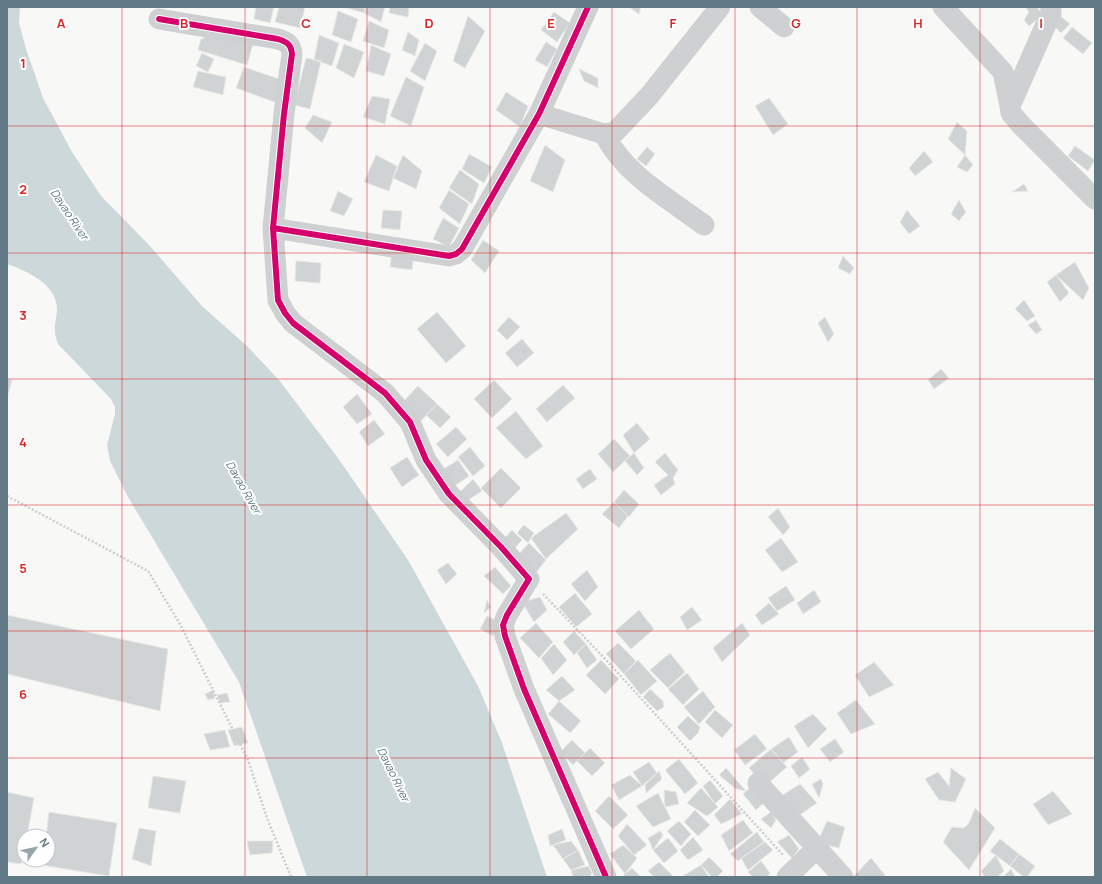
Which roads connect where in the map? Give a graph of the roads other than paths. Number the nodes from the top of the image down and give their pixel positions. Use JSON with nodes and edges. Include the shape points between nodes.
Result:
{"nodes":[{"id":1,"x":588,"y":7,"type":"edge"},
{"id":2,"x":720,"y":7,"type":"edge"},
{"id":3,"x":760,"y":7,"type":"edge"},
{"id":4,"x":944,"y":7,"type":"edge"},
{"id":5,"x":1051,"y":7,"type":"edge"},
{"id":6,"x":159,"y":19,"type":"dead end"},
{"id":7,"x":784,"y":27,"type":"dead end"},
{"id":8,"x":1010,"y":106,"type":"junction"},
{"id":9,"x":539,"y":114,"type":"junction"},
{"id":10,"x":604,"y":134,"type":"junction"},
{"id":11,"x":1095,"y":199,"type":"edge"},
{"id":12,"x":704,"y":225,"type":"dead end"},
{"id":13,"x":273,"y":228,"type":"junction"},
{"id":14,"x":758,"y":783,"type":"dead end"},
{"id":15,"x":817,"y":848,"type":"junction"},
{"id":16,"x":791,"y":873,"type":"edge"},
{"id":17,"x":606,"y":877,"type":"edge"},
{"id":18,"x":842,"y":877,"type":"edge"}],
"edges":[{"from":1,"to":9,"type":"street"},
{"from":2,"to":10,"type":"street","via":[[649,96],[615,132]]},
{"from":3,"to":7,"type":"street"},
{"from":4,"to":8,"type":"street","via":[[1003,72]]},
{"from":5,"to":8,"type":"street","via":[[1051,13]]},
{"from":6,"to":13,"type":"street","via":[[278,39],[291,46]]},
{"from":8,"to":11,"type":"street","via":[[1011,113],[1021,125]]},
{"from":9,"to":10,"type":"street"},
{"from":9,"to":13,"type":"street","via":[[462,249],[456,254],[449,256]]},
{"from":10,"to":12,"type":"street","via":[[628,168]]},
{"from":13,"to":17,"type":"street","via":[[278,300],[285,314],[293,323],[385,393],[410,422],[426,460],[449,494],[529,579],[507,615],[503,625],[505,636],[524,689]]},
{"from":14,"to":15,"type":"street"},
{"from":15,"to":16,"type":"street"},
{"from":15,"to":18,"type":"street"}]}
